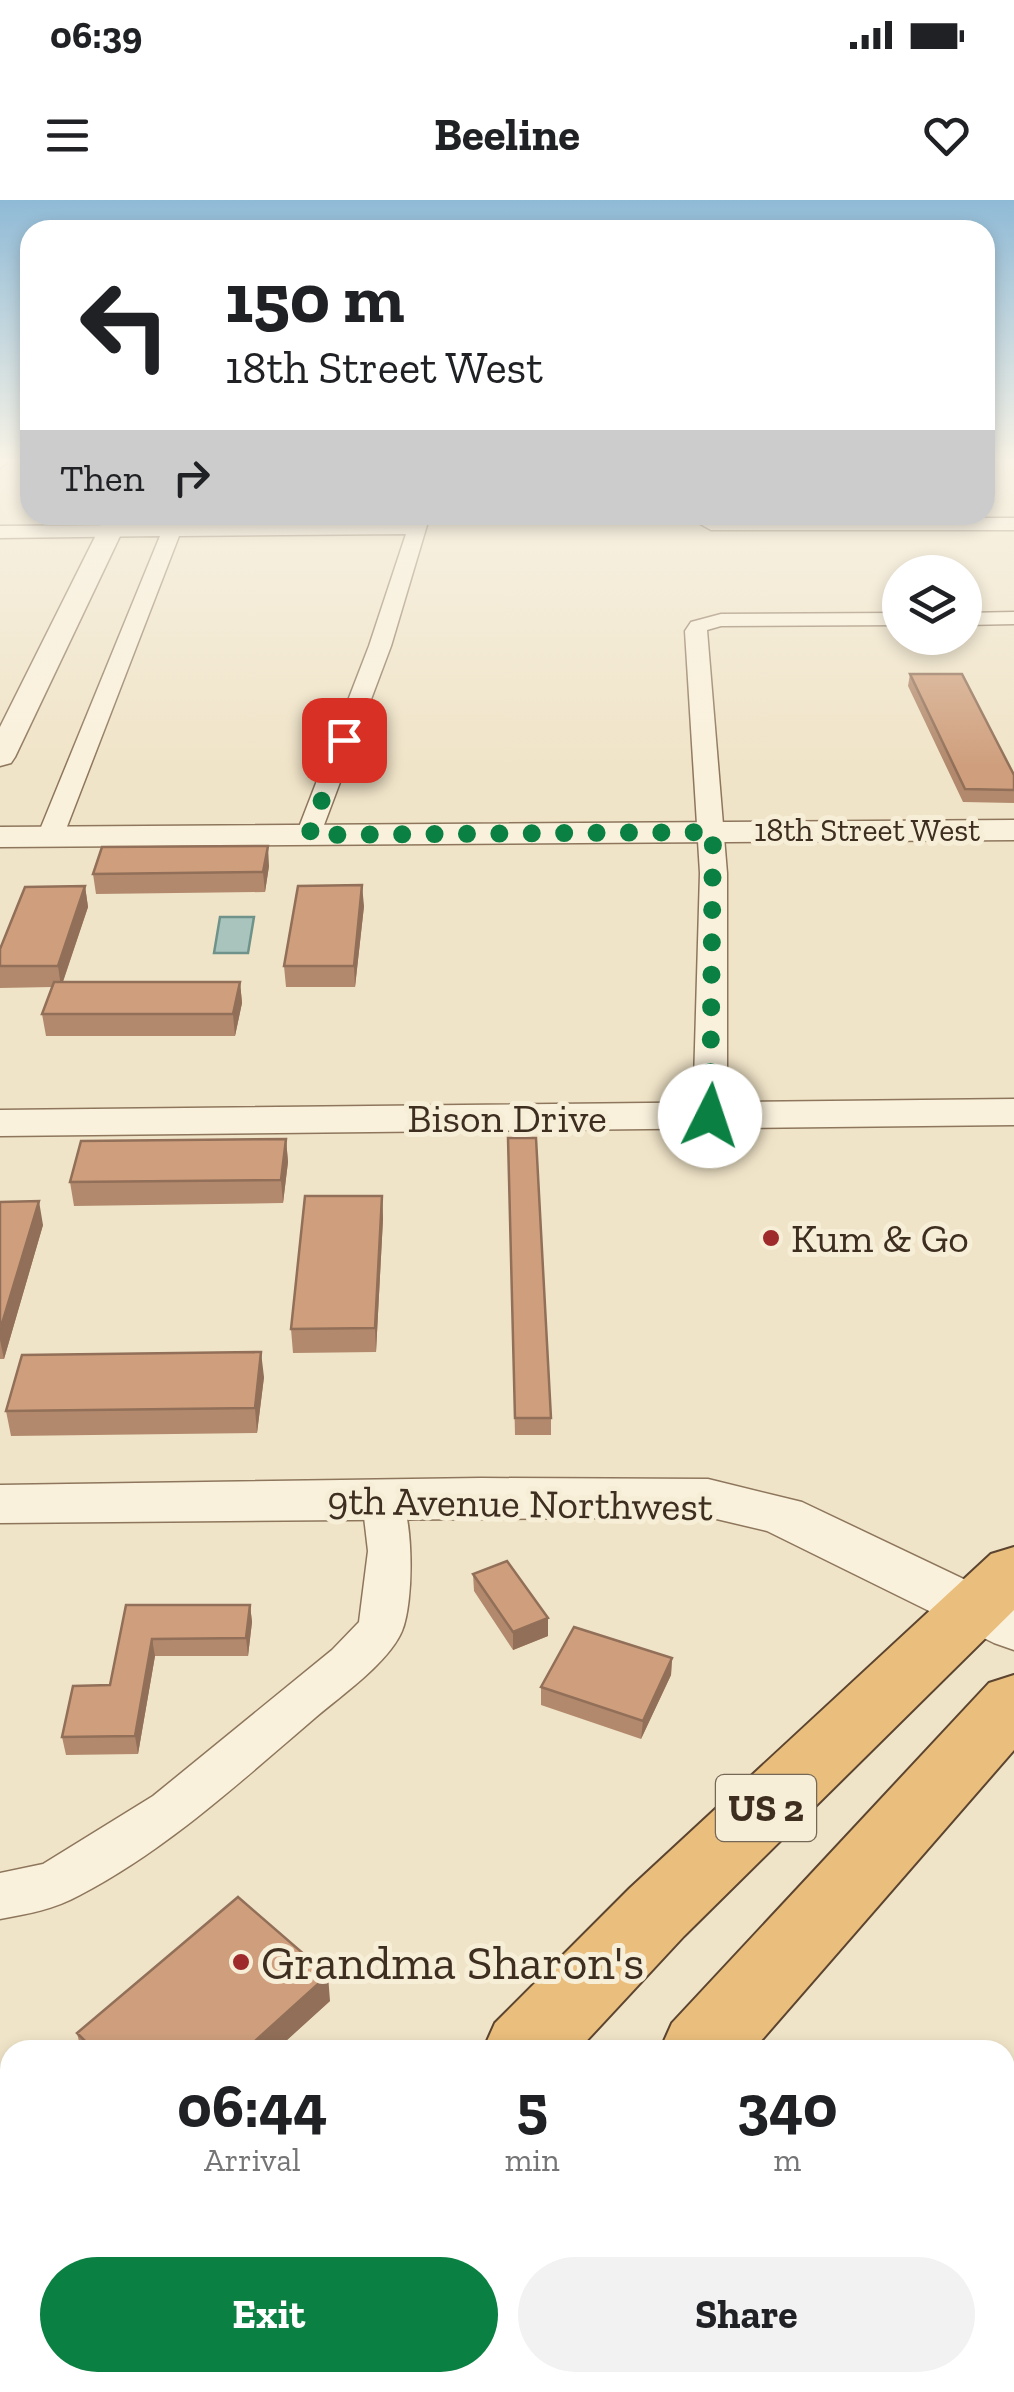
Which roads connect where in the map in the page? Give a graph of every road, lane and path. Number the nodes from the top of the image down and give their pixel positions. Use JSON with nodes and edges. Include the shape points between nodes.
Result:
{"nodes":[{"id":1,"x":95,"y":561,"type":"edge"},
{"id":2,"x":160,"y":561,"type":"edge"},
{"id":3,"x":407,"y":561,"type":"edge"},
{"id":4,"x":1014,"y":618,"type":"edge"},
{"id":5,"x":882,"y":619,"type":"edge"},
{"id":6,"x":982,"y":619,"type":"edge"},
{"id":7,"x":0,"y":757,"type":"edge"},
{"id":8,"x":1014,"y":830,"type":"edge"},
{"id":9,"x":713,"y":832,"type":"junction"},
{"id":10,"x":309,"y":835,"type":"junction"},
{"id":11,"x":0,"y":837,"type":"edge"},
{"id":12,"x":50,"y":837,"type":"junction"},
{"id":13,"x":1014,"y":1112,"type":"edge"},
{"id":14,"x":710,"y":1116,"type":"junction"},
{"id":15,"x":0,"y":1123,"type":"edge"},
{"id":16,"x":383,"y":1500,"type":"junction"},
{"id":17,"x":0,"y":1504,"type":"edge"},
{"id":18,"x":1001,"y":1603,"type":"edge"},
{"id":19,"x":1014,"y":1702,"type":"edge"},
{"id":20,"x":0,"y":1896,"type":"edge"},
{"id":21,"x":534,"y":2040,"type":"edge"},
{"id":22,"x":710,"y":2040,"type":"edge"}],
"edges":[{"from":1,"to":7,"type":"street"},
{"from":2,"to":12,"type":"street"},
{"from":3,"to":10,"type":"street"},
{"from":4,"to":6,"type":"street"},
{"from":5,"to":9,"type":"street","via":[[721,620],[698,626]]},
{"from":8,"to":9,"type":"street","name":"18th Street West"},
{"from":9,"to":10,"type":"street","name":"18th Street West"},
{"from":9,"to":14,"type":"street"},
{"from":10,"to":12,"type":"street","name":"18th Street West"},
{"from":11,"to":12,"type":"street","name":"18th Street West"},
{"from":13,"to":14,"type":"street","name":"Bison Drive"},
{"from":14,"to":15,"type":"street","name":"Bison Drive"},
{"from":16,"to":17,"type":"street","name":"9th Avenue Northwest"},
{"from":16,"to":18,"type":"street","name":"9th Avenue Northwest","via":[[708,1498],[783,1516]]},
{"from":16,"to":20,"type":"street","via":[[390,1551],[381,1628],[348,1664],[172,1811],[61,1880]]},
{"from":18,"to":21,"type":"highway","number":"US 2","via":[[656,1912]]},
{"from":19,"to":22,"type":"highway","number":"US 2"}]}
